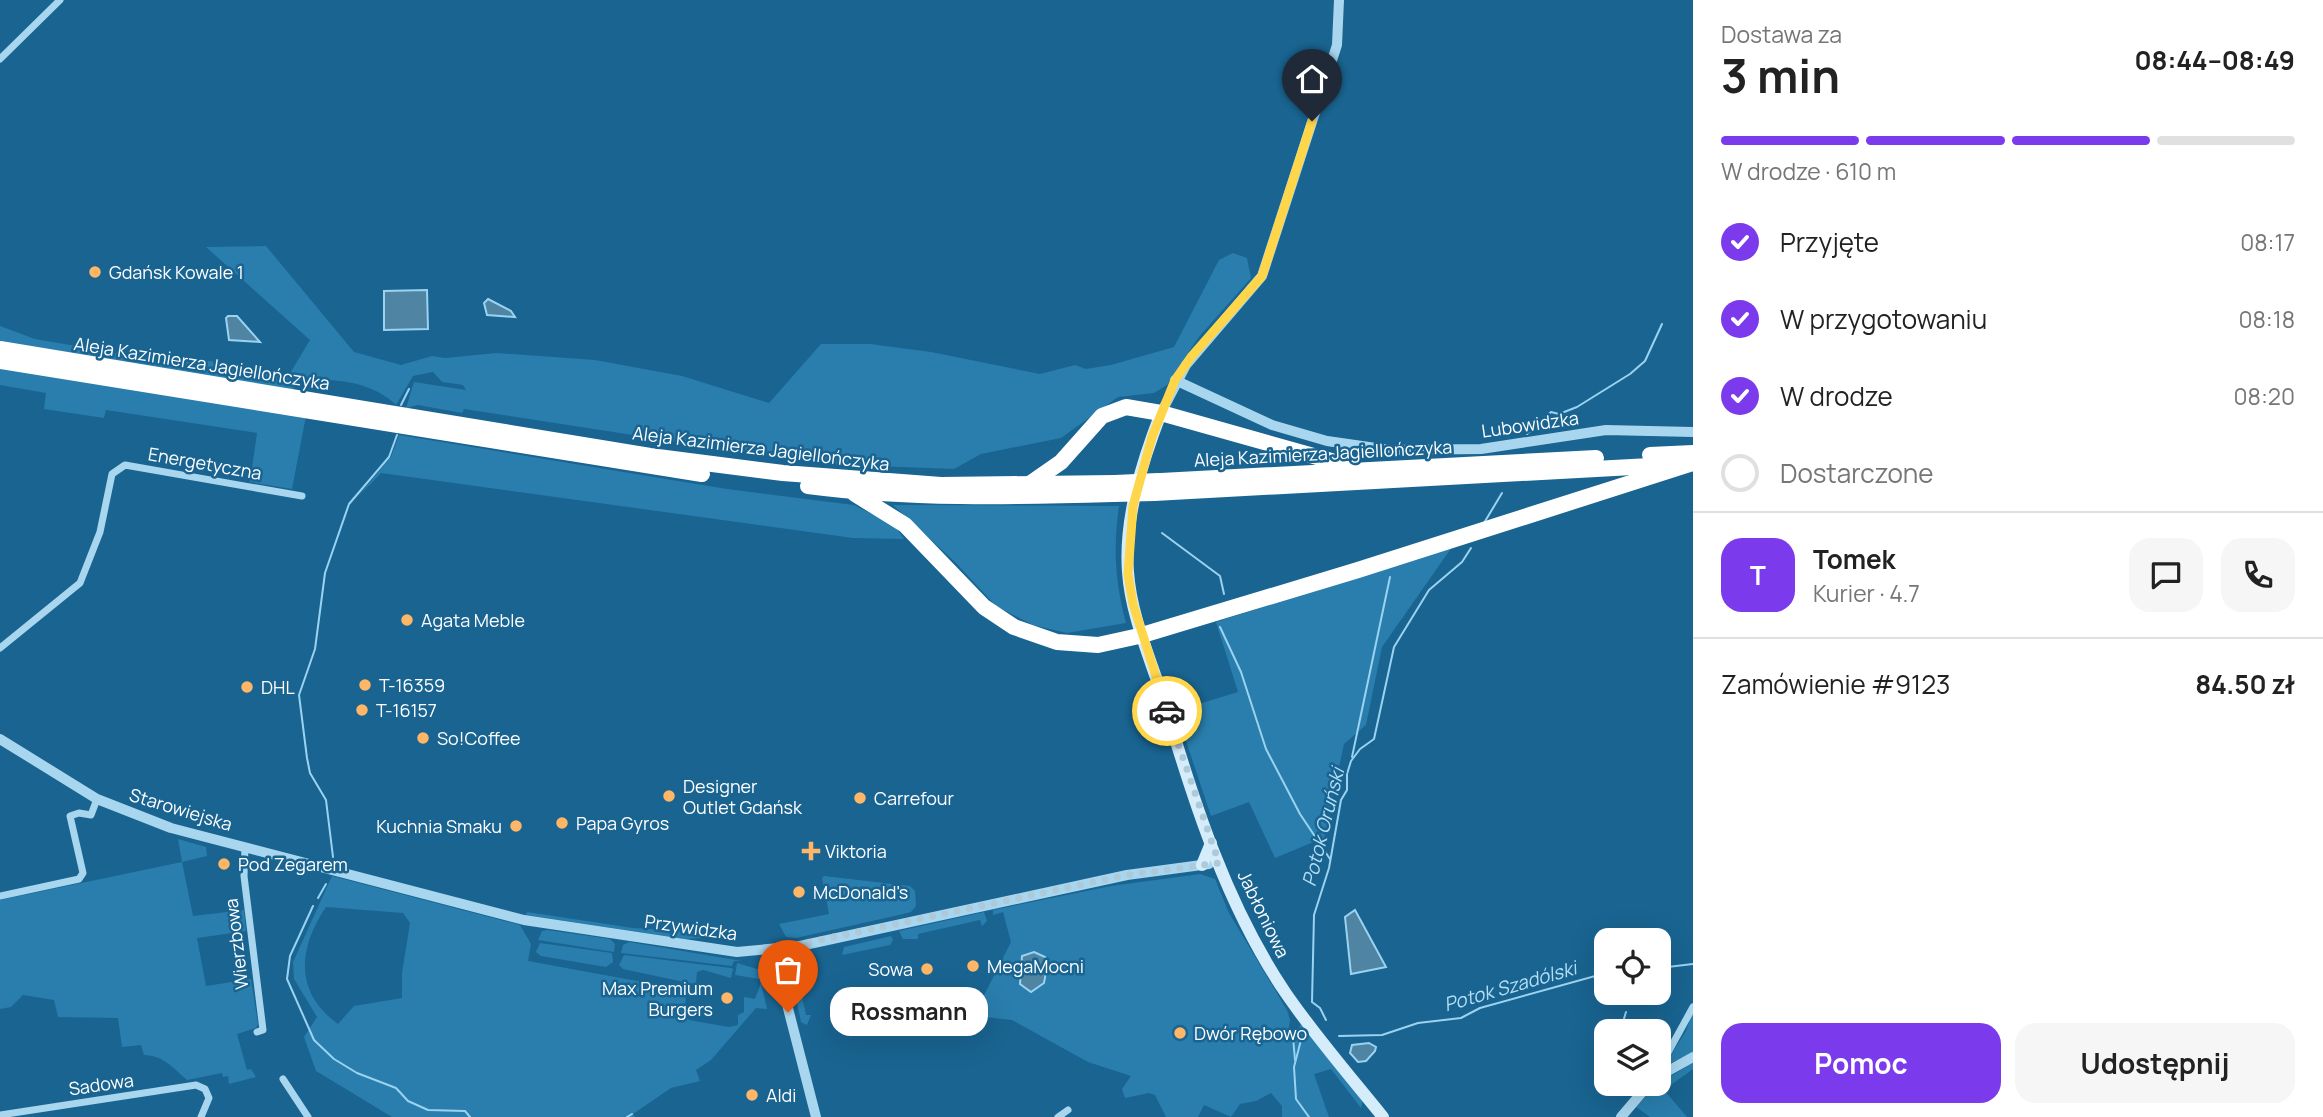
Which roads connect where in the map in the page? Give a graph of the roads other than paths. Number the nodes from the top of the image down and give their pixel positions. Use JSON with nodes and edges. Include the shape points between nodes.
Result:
{"nodes":[{"id":1,"x":60,"y":0,"type":"edge"},
{"id":2,"x":1339,"y":0,"type":"edge"},
{"id":3,"x":0,"y":59,"type":"edge"},
{"id":4,"x":0,"y":349,"type":"edge"},
{"id":5,"x":0,"y":361,"type":"edge"},
{"id":6,"x":1175,"y":380,"type":"junction"},
{"id":7,"x":1161,"y":413,"type":"junction"},
{"id":8,"x":1693,"y":432,"type":"edge"},
{"id":9,"x":1692,"y":460,"type":"edge"},
{"id":10,"x":1361,"y":470,"type":"junction"},
{"id":11,"x":1028,"y":485,"type":"junction"},
{"id":12,"x":1156,"y":487,"type":"junction"},
{"id":13,"x":1114,"y":489,"type":"junction"},
{"id":14,"x":851,"y":492,"type":"junction"},
{"id":15,"x":302,"y":496,"type":"dead end"},
{"id":16,"x":1143,"y":635,"type":"junction"},
{"id":17,"x":0,"y":648,"type":"edge"},
{"id":18,"x":0,"y":738,"type":"edge"},
{"id":19,"x":97,"y":799,"type":"junction"},
{"id":20,"x":1211,"y":843,"type":"junction"},
{"id":21,"x":245,"y":847,"type":"junction"},
{"id":22,"x":1219,"y":863,"type":"junction"},
{"id":23,"x":1202,"y":864,"type":"junction"},
{"id":24,"x":325,"y":868,"type":"joint"},
{"id":25,"x":0,"y":897,"type":"edge"},
{"id":26,"x":773,"y":950,"type":"junction"},
{"id":27,"x":1693,"y":1007,"type":"edge"},
{"id":28,"x":257,"y":1032,"type":"dead end"},
{"id":29,"x":1671,"y":1049,"type":"edge"},
{"id":30,"x":1693,"y":1057,"type":"edge"},
{"id":31,"x":1671,"y":1067,"type":"edge"},
{"id":32,"x":282,"y":1079,"type":"dead end"},
{"id":33,"x":1639,"y":1096,"type":"edge"},
{"id":34,"x":1068,"y":1110,"type":"dead end"},
{"id":35,"x":0,"y":1115,"type":"edge"},
{"id":36,"x":201,"y":1117,"type":"edge"},
{"id":37,"x":308,"y":1117,"type":"edge"},
{"id":38,"x":816,"y":1117,"type":"edge"},
{"id":39,"x":1058,"y":1117,"type":"edge"},
{"id":40,"x":1382,"y":1117,"type":"edge"},
{"id":41,"x":1621,"y":1117,"type":"edge"}],
"edges":[{"from":1,"to":3,"type":"street"},
{"from":2,"to":6,"type":"street","name":"Jabłoniowa","via":[[1337,45],[1262,276]]},
{"from":4,"to":11,"type":"highway","name":"Aleja Kazimierza Jagiellończyka","via":[[699,463],[845,479]]},
{"from":5,"to":14,"type":"highway","name":"Aleja Kazimierza Jagiellończyka","via":[[609,461]]},
{"from":6,"to":7,"type":"street","name":"Jabłoniowa"},
{"from":6,"to":8,"type":"street","name":"Lubowidzka","via":[[1272,425],[1327,441],[1390,450],[1481,449],[1617,430]]},
{"from":7,"to":10,"type":"highway"},
{"from":7,"to":11,"type":"highway","via":[[1126,407],[1102,416],[1061,462]]},
{"from":7,"to":16,"type":"main road","name":"Jabłoniowa","via":[[1133,506],[1127,551]]},
{"from":9,"to":10,"type":"highway","name":"Aleja Kazimierza Jagiellończyka"},
{"from":9,"to":12,"type":"highway","name":"Aleja Kazimierza Jagiellończyka"},
{"from":9,"to":16,"type":"highway","via":[[1558,508]]},
{"from":10,"to":12,"type":"highway","name":"Aleja Kazimierza Jagiellończyka"},
{"from":11,"to":13,"type":"highway","name":"Aleja Kazimierza Jagiellończyka"},
{"from":12,"to":13,"type":"highway","name":"Aleja Kazimierza Jagiellończyka","bridge":true},
{"from":13,"to":14,"type":"highway","name":"Aleja Kazimierza Jagiellończyka","via":[[990,497]]},
{"from":14,"to":16,"type":"highway","via":[[905,525],[984,607],[1014,628],[1070,644],[1098,645]]},
{"from":15,"to":17,"type":"street","name":"Energetyczna","via":[[125,466],[116,469],[100,532],[80,583]]},
{"from":16,"to":20,"type":"main road","name":"Jabłoniowa"},
{"from":18,"to":19,"type":"street","name":"Starowiejska"},
{"from":19,"to":21,"type":"street","name":"Starowiejska","via":[[153,822]]},
{"from":19,"to":25,"type":"street","via":[[91,815],[70,816],[83,873],[79,878]]},
{"from":20,"to":22,"type":"main road","name":"Jabłoniowa"},
{"from":20,"to":23,"type":"main road"},
{"from":21,"to":24,"type":"street","name":"Starowiejska"},
{"from":21,"to":28,"type":"street","name":"Wierzbowa","via":[[244,876],[263,1030]]},
{"from":22,"to":23,"type":"street","name":"Przywidzka"},
{"from":22,"to":40,"type":"main road","name":"Jabłoniowa","via":[[1284,991]]},
{"from":23,"to":26,"type":"street","name":"Przywidzka","via":[[1127,875]]},
{"from":24,"to":26,"type":"street","name":"Przywidzka","via":[[524,920],[737,952]]},
{"from":26,"to":38,"type":"street"},
{"from":27,"to":29,"type":"street"},
{"from":30,"to":31,"type":"street"},
{"from":32,"to":37,"type":"street"},
{"from":33,"to":41,"type":"street"},
{"from":34,"to":39,"type":"street"},
{"from":35,"to":36,"type":"street","name":"Sadowa","via":[[195,1085],[205,1089],[209,1098]]}]}
